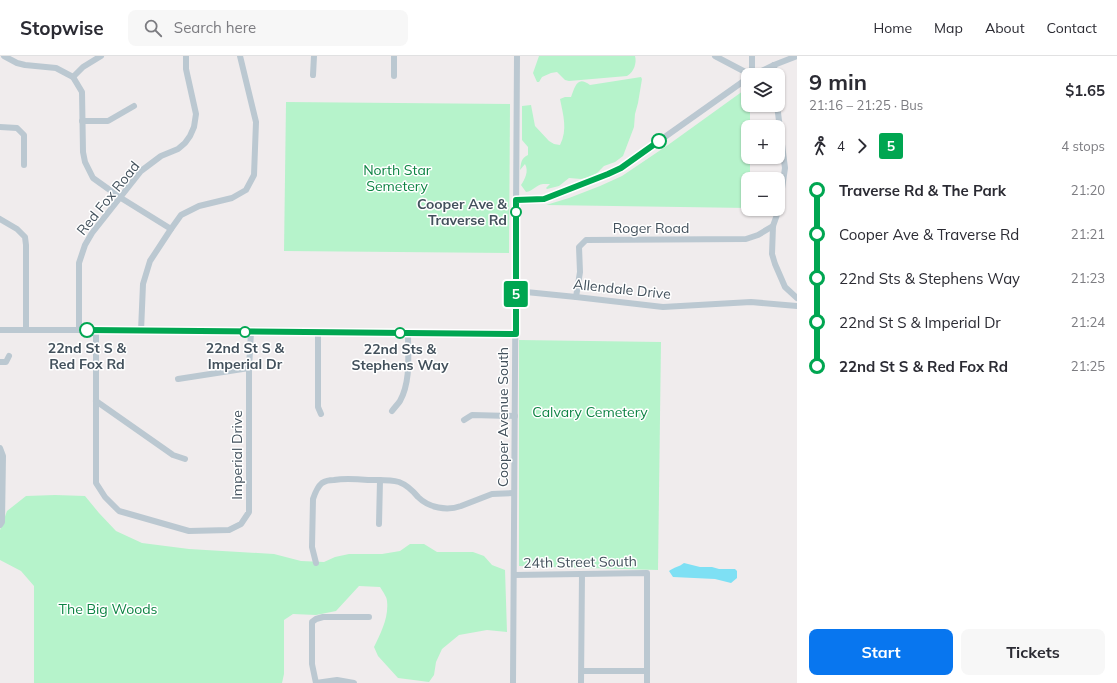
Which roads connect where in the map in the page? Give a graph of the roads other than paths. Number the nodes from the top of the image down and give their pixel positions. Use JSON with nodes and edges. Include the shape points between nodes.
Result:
{"nodes":[{"id":1,"x":4,"y":56,"type":"edge"},
{"id":2,"x":101,"y":56,"type":"edge"},
{"id":3,"x":186,"y":56,"type":"edge"},
{"id":4,"x":240,"y":56,"type":"edge"},
{"id":5,"x":314,"y":56,"type":"edge"},
{"id":6,"x":394,"y":56,"type":"edge"},
{"id":7,"x":518,"y":56,"type":"edge"},
{"id":8,"x":715,"y":56,"type":"edge"},
{"id":9,"x":752,"y":56,"type":"edge"},
{"id":10,"x":797,"y":56,"type":"edge"},
{"id":11,"x":91,"y":58,"type":"edge"},
{"id":12,"x":774,"y":65,"type":"junction"},
{"id":13,"x":752,"y":68,"type":"edge"},
{"id":14,"x":767,"y":68,"type":"edge"},
{"id":15,"x":774,"y":68,"type":"edge"},
{"id":16,"x":741,"y":69,"type":"edge"},
{"id":17,"x":313,"y":75,"type":"dead end"},
{"id":18,"x":73,"y":76,"type":"junction"},
{"id":19,"x":394,"y":76,"type":"dead end"},
{"id":20,"x":741,"y":83,"type":"edge"},
{"id":21,"x":134,"y":106,"type":"dead end"},
{"id":22,"x":777,"y":112,"type":"edge"},
{"id":23,"x":82,"y":122,"type":"junction"},
{"id":24,"x":0,"y":127,"type":"edge"},
{"id":25,"x":24,"y":165,"type":"dead end"},
{"id":26,"x":121,"y":198,"type":"junction"},
{"id":27,"x":516,"y":200,"type":"junction"},
{"id":28,"x":0,"y":219,"type":"edge"},
{"id":29,"x":773,"y":226,"type":"junction"},
{"id":30,"x":171,"y":228,"type":"junction"},
{"id":31,"x":516,"y":291,"type":"junction"},
{"id":32,"x":576,"y":297,"type":"junction"},
{"id":33,"x":797,"y":298,"type":"edge"},
{"id":34,"x":797,"y":306,"type":"edge"},
{"id":35,"x":0,"y":330,"type":"edge"},
{"id":36,"x":26,"y":330,"type":"junction"},
{"id":37,"x":79,"y":330,"type":"junction"},
{"id":38,"x":96,"y":331,"type":"junction"},
{"id":39,"x":141,"y":331,"type":"junction"},
{"id":40,"x":250,"y":332,"type":"junction"},
{"id":41,"x":318,"y":333,"type":"junction"},
{"id":42,"x":408,"y":334,"type":"junction"},
{"id":43,"x":516,"y":334,"type":"junction"},
{"id":44,"x":9,"y":356,"type":"dead end"},
{"id":45,"x":0,"y":362,"type":"edge"},
{"id":46,"x":249,"y":368,"type":"junction"},
{"id":47,"x":178,"y":379,"type":"dead end"},
{"id":48,"x":96,"y":401,"type":"junction"},
{"id":49,"x":392,"y":410,"type":"dead end"},
{"id":50,"x":321,"y":414,"type":"dead end"},
{"id":51,"x":515,"y":416,"type":"junction"},
{"id":52,"x":464,"y":420,"type":"dead end"},
{"id":53,"x":0,"y":448,"type":"edge"},
{"id":54,"x":185,"y":459,"type":"dead end"},
{"id":55,"x":314,"y":480,"type":"dead end"},
{"id":56,"x":380,"y":480,"type":"junction"},
{"id":57,"x":318,"y":488,"type":"junction"},
{"id":58,"x":514,"y":493,"type":"junction"},
{"id":59,"x":0,"y":524,"type":"edge"},
{"id":60,"x":379,"y":524,"type":"dead end"},
{"id":61,"x":316,"y":563,"type":"dead end"},
{"id":62,"x":582,"y":574,"type":"junction"},
{"id":63,"x":514,"y":575,"type":"junction"},
{"id":64,"x":369,"y":617,"type":"dead end"},
{"id":65,"x":582,"y":671,"type":"junction"},
{"id":66,"x":647,"y":671,"type":"junction"},
{"id":67,"x":316,"y":683,"type":"edge"},
{"id":68,"x":354,"y":683,"type":"edge"},
{"id":69,"x":512,"y":683,"type":"edge"},
{"id":70,"x":582,"y":683,"type":"edge"},
{"id":71,"x":647,"y":683,"type":"edge"}],
"edges":[{"from":1,"to":18,"type":"street","via":[[17,63],[56,68]]},
{"from":2,"to":11,"type":"street"},
{"from":3,"to":26,"type":"street","name":"Red Fox Road","via":[[186,69],[196,114],[190,136],[178,149],[161,156],[142,171]]},
{"from":4,"to":30,"type":"street","via":[[256,122],[254,175],[246,190],[232,198],[199,206],[181,215]]},
{"from":5,"to":17,"type":"street"},
{"from":6,"to":19,"type":"street"},
{"from":7,"to":27,"type":"street","name":"Cooper Avenue South"},
{"from":8,"to":16,"type":"street"},
{"from":9,"to":13,"type":"street"},
{"from":10,"to":12,"type":"street"},
{"from":11,"to":18,"type":"street"},
{"from":12,"to":14,"type":"street"},
{"from":12,"to":15,"type":"street"},
{"from":18,"to":23,"type":"street","via":[[82,92]]},
{"from":20,"to":27,"type":"street","via":[[621,168],[544,199]]},
{"from":21,"to":23,"type":"street","via":[[108,121]]},
{"from":22,"to":29,"type":"street","via":[[785,168],[779,209]]},
{"from":23,"to":26,"type":"street","via":[[83,152],[93,178]]},
{"from":24,"to":25,"type":"street","via":[[17,128],[24,135]]},
{"from":26,"to":30,"type":"street"},
{"from":26,"to":37,"type":"street","name":"Red Fox Road","via":[[92,232],[79,263]]},
{"from":27,"to":31,"type":"street","name":"Cooper Avenue South"},
{"from":28,"to":36,"type":"street","via":[[25,236]]},
{"from":29,"to":32,"type":"street","name":"Roger Road","via":[[746,239],[586,240],[579,247],[580,272]]},
{"from":29,"to":33,"type":"street","via":[[772,254],[775,264],[785,287]]},
{"from":30,"to":39,"type":"street","via":[[150,261],[142,284]]},
{"from":31,"to":32,"type":"street","name":"Allendale Drive"},
{"from":31,"to":43,"type":"street","name":"Cooper Avenue South"},
{"from":32,"to":34,"type":"street","name":"Allendale Drive","via":[[663,307],[751,302]]},
{"from":35,"to":36,"type":"street"},
{"from":36,"to":37,"type":"street"},
{"from":37,"to":38,"type":"street"},
{"from":38,"to":39,"type":"street"},
{"from":38,"to":48,"type":"street","name":"Imperial Drive"},
{"from":39,"to":40,"type":"street"},
{"from":40,"to":41,"type":"street"},
{"from":40,"to":46,"type":"street","name":"Imperial Drive"},
{"from":41,"to":42,"type":"street"},
{"from":41,"to":50,"type":"street","via":[[318,407]]},
{"from":42,"to":43,"type":"street"},
{"from":42,"to":49,"type":"street","via":[[408,375],[400,400]]},
{"from":43,"to":51,"type":"street","name":"Cooper Avenue South"},
{"from":44,"to":45,"type":"street","via":[[6,362]]},
{"from":46,"to":47,"type":"street"},
{"from":46,"to":48,"type":"street","name":"Imperial Drive","via":[[249,512],[241,524],[229,530],[189,531],[119,511],[105,498],[96,483]]},
{"from":48,"to":54,"type":"street","via":[[172,455]]},
{"from":51,"to":52,"type":"street","via":[[472,415]]},
{"from":51,"to":58,"type":"street","name":"Cooper Avenue South"},
{"from":53,"to":59,"type":"street","via":[[3,456]]},
{"from":55,"to":57,"type":"street"},
{"from":56,"to":57,"type":"street","via":[[334,479]]},
{"from":56,"to":58,"type":"street","via":[[399,482],[429,504],[444,508],[456,508],[492,494]]},
{"from":56,"to":60,"type":"street"},
{"from":57,"to":61,"type":"street","via":[[312,504],[312,547]]},
{"from":58,"to":63,"type":"street","name":"Cooper Avenue South"},
{"from":62,"to":63,"type":"street","name":"24th Street South"},
{"from":62,"to":65,"type":"street"},
{"from":62,"to":66,"type":"street","name":"24th Street South","via":[[647,574]]},
{"from":63,"to":69,"type":"street","name":"Cooper Avenue South"},
{"from":64,"to":67,"type":"street","via":[[323,617],[312,622],[312,664]]},
{"from":65,"to":66,"type":"street"},
{"from":65,"to":70,"type":"street"},
{"from":66,"to":71,"type":"street"},
{"from":67,"to":68,"type":"street","via":[[337,680]]}]}
